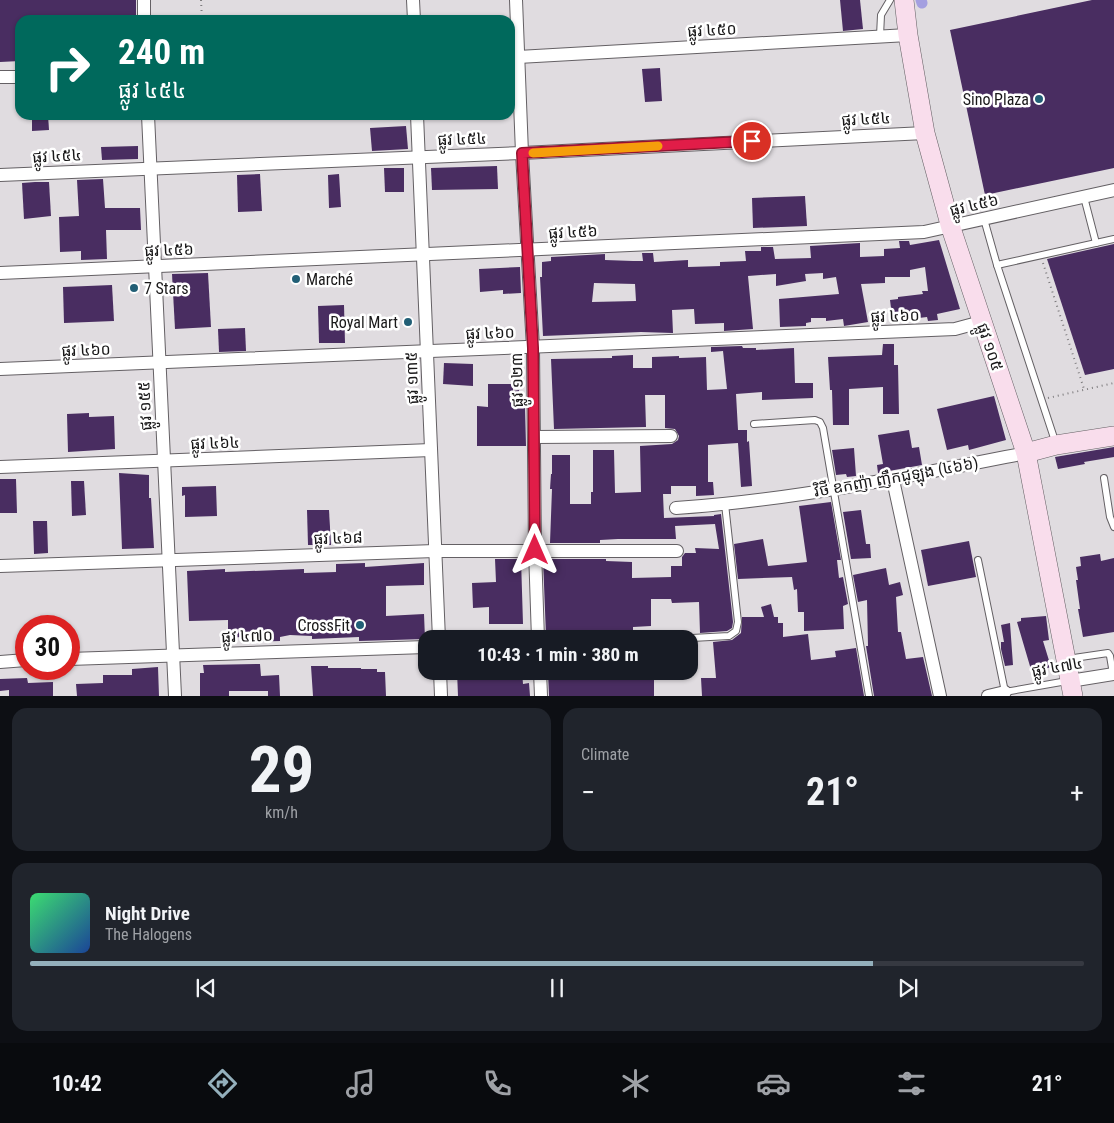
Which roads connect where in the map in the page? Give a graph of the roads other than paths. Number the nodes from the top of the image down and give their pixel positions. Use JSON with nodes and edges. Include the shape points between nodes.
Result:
{"nodes":[{"id":1,"x":144,"y":0,"type":"edge"},
{"id":2,"x":413,"y":0,"type":"edge"},
{"id":3,"x":516,"y":0,"type":"edge"},
{"id":4,"x":890,"y":0,"type":"edge"},
{"id":5,"x":904,"y":0,"type":"edge"},
{"id":6,"x":144,"y":15,"type":"edge"},
{"id":7,"x":414,"y":15,"type":"edge"},
{"id":8,"x":908,"y":35,"type":"junction"},
{"id":9,"x":880,"y":36,"type":"junction"},
{"id":10,"x":518,"y":57,"type":"junction"},
{"id":11,"x":15,"y":77,"type":"edge"},
{"id":12,"x":0,"y":78,"type":"edge"},
{"id":13,"x":148,"y":120,"type":"edge"},
{"id":14,"x":418,"y":120,"type":"edge"},
{"id":15,"x":925,"y":133,"type":"junction"},
{"id":16,"x":522,"y":153,"type":"junction"},
{"id":17,"x":419,"y":157,"type":"junction"},
{"id":18,"x":151,"y":168,"type":"junction"},
{"id":19,"x":0,"y":175,"type":"edge"},
{"id":20,"x":1114,"y":190,"type":"edge"},
{"id":21,"x":1084,"y":197,"type":"junction"},
{"id":22,"x":980,"y":220,"type":"junction"},
{"id":23,"x":955,"y":226,"type":"junction"},
{"id":24,"x":1114,"y":239,"type":"edge"},
{"id":25,"x":1096,"y":243,"type":"junction"},
{"id":26,"x":527,"y":250,"type":"junction"},
{"id":27,"x":423,"y":256,"type":"junction"},
{"id":28,"x":997,"y":265,"type":"junction"},
{"id":29,"x":155,"y":266,"type":"junction"},
{"id":30,"x":0,"y":273,"type":"edge"},
{"id":31,"x":981,"y":322,"type":"junction"},
{"id":32,"x":533,"y":348,"type":"junction"},
{"id":33,"x":427,"y":352,"type":"junction"},
{"id":34,"x":160,"y":363,"type":"junction"},
{"id":35,"x":0,"y":369,"type":"edge"},
{"id":36,"x":754,"y":424,"type":"dead end"},
{"id":37,"x":671,"y":436,"type":"dead end"},
{"id":38,"x":1114,"y":436,"type":"edge"},
{"id":39,"x":535,"y":438,"type":"junction"},
{"id":40,"x":1041,"y":449,"type":"junction"},
{"id":41,"x":431,"y":450,"type":"junction"},
{"id":42,"x":164,"y":461,"type":"junction"},
{"id":43,"x":0,"y":467,"type":"edge"},
{"id":44,"x":1104,"y":478,"type":"dead end"},
{"id":45,"x":893,"y":480,"type":"junction"},
{"id":46,"x":834,"y":489,"type":"junction"},
{"id":47,"x":725,"y":504,"type":"junction"},
{"id":48,"x":676,"y":508,"type":"dead end"},
{"id":49,"x":1114,"y":527,"type":"edge"},
{"id":50,"x":535,"y":550,"type":"junction"},
{"id":51,"x":435,"y":551,"type":"junction"},
{"id":52,"x":677,"y":551,"type":"dead end"},
{"id":53,"x":169,"y":559,"type":"junction"},
{"id":54,"x":978,"y":560,"type":"dead end"},
{"id":55,"x":0,"y":566,"type":"edge"},
{"id":56,"x":439,"y":630,"type":"edge"},
{"id":57,"x":538,"y":630,"type":"edge"},
{"id":58,"x":698,"y":638,"type":"edge"},
{"id":59,"x":418,"y":647,"type":"edge"},
{"id":60,"x":173,"y":654,"type":"junction"},
{"id":61,"x":1074,"y":657,"type":"junction"},
{"id":62,"x":80,"y":658,"type":"edge"},
{"id":63,"x":15,"y":661,"type":"edge"},
{"id":64,"x":0,"y":662,"type":"edge"},
{"id":65,"x":1114,"y":674,"type":"edge"},
{"id":66,"x":440,"y":680,"type":"edge"},
{"id":67,"x":540,"y":680,"type":"edge"},
{"id":68,"x":1081,"y":683,"type":"edge"},
{"id":69,"x":1005,"y":692,"type":"junction"},
{"id":70,"x":175,"y":696,"type":"edge"},
{"id":71,"x":441,"y":696,"type":"edge"},
{"id":72,"x":541,"y":696,"type":"edge"},
{"id":73,"x":869,"y":696,"type":"edge"},
{"id":74,"x":940,"y":696,"type":"edge"},
{"id":75,"x":988,"y":696,"type":"edge"}],
"edges":[{"from":1,"to":6,"type":"street"},
{"from":2,"to":7,"type":"street"},
{"from":3,"to":10,"type":"street","name":"ផ្លូវ ១២៣"},
{"from":4,"to":9,"type":"lane","via":[[881,15]]},
{"from":5,"to":8,"type":"street","name":"ផ្លូវ ១០៥"},
{"from":8,"to":9,"type":"street","name":"ផ្លូវ ៤៥០"},
{"from":8,"to":15,"type":"street","name":"ផ្លូវ ១០៥"},
{"from":9,"to":10,"type":"street","name":"ផ្លូវ ៤៥០"},
{"from":10,"to":16,"type":"street","name":"ផ្លូវ ១២៣"},
{"from":11,"to":12,"type":"street"},
{"from":13,"to":18,"type":"street","name":"ផ្លូវ ១៥៥"},
{"from":14,"to":17,"type":"street","name":"ផ្លូវ ១៣៥"},
{"from":15,"to":16,"type":"street","name":"ផ្លូវ ៤៥៤"},
{"from":15,"to":23,"type":"street","name":"ផ្លូវ ១០៥"},
{"from":16,"to":17,"type":"street","name":"ផ្លូវ ៤៥៤"},
{"from":16,"to":26,"type":"street","name":"ផ្លូវ ១២៣"},
{"from":17,"to":18,"type":"street","name":"ផ្លូវ ៤៥៤"},
{"from":17,"to":27,"type":"street","name":"ផ្លូវ ១៣៥"},
{"from":18,"to":19,"type":"street","name":"ផ្លូវ ៤៥៤"},
{"from":18,"to":29,"type":"street","name":"ផ្លូវ ១៥៥"},
{"from":20,"to":21,"type":"street","name":"ផ្លូវ ៤៥៦"},
{"from":21,"to":22,"type":"street","name":"ផ្លូវ ៤៥៦"},
{"from":21,"to":25,"type":"lane"},
{"from":22,"to":23,"type":"street","name":"ផ្លូវ ៤៥៦"},
{"from":22,"to":28,"type":"lane"},
{"from":23,"to":26,"type":"street","name":"ផ្លូវ ៤៥៦","via":[[924,232]]},
{"from":23,"to":31,"type":"street","name":"ផ្លូវ ១០៥"},
{"from":24,"to":25,"type":"lane"},
{"from":25,"to":28,"type":"lane"},
{"from":26,"to":27,"type":"street","name":"ផ្លូវ ៤៥៦"},
{"from":26,"to":32,"type":"street","name":"ផ្លូវ ១២៣"},
{"from":27,"to":29,"type":"street","name":"ផ្លូវ ៤៥៦"},
{"from":27,"to":33,"type":"street","name":"ផ្លូវ ១៣៥"},
{"from":28,"to":40,"type":"lane","via":[[1041,399]]},
{"from":29,"to":30,"type":"street","name":"ផ្លូវ ៤៥៦"},
{"from":29,"to":34,"type":"street","name":"ផ្លូវ ១៥៥"},
{"from":31,"to":32,"type":"street","name":"ផ្លូវ ៤៦០","via":[[955,330]]},
{"from":31,"to":40,"type":"street","name":"ផ្លូវ ១០៥"},
{"from":32,"to":33,"type":"street","name":"ផ្លូវ ៤៦០"},
{"from":32,"to":39,"type":"street","name":"ផ្លូវ ១២៣"},
{"from":33,"to":34,"type":"street","name":"ផ្លូវ ៤៦០"},
{"from":33,"to":41,"type":"street","name":"ផ្លូវ ១៣៥"},
{"from":34,"to":35,"type":"street","name":"ផ្លូវ ៤៦០"},
{"from":34,"to":42,"type":"street","name":"ផ្លូវ ១៥៥"},
{"from":36,"to":46,"type":"lane","via":[[820,422]]},
{"from":37,"to":39,"type":"street"},
{"from":38,"to":40,"type":"street","name":"វិថី ឧកញ៉ា ញឹកជូឡុង (៤៦៦)"},
{"from":39,"to":50,"type":"street","name":"ផ្លូវ ១២៣"},
{"from":40,"to":45,"type":"street","name":"វិថី ឧកញ៉ា ញឹកជូឡុង (៤៦៦)"},
{"from":40,"to":61,"type":"street","name":"ផ្លូវ ១០៥"},
{"from":41,"to":42,"type":"street","name":"ផ្លូវ ៤៦៤"},
{"from":41,"to":51,"type":"street","name":"ផ្លូវ ១៣៥"},
{"from":42,"to":43,"type":"street","name":"ផ្លូវ ៤៦៤"},
{"from":42,"to":53,"type":"street","name":"ផ្លូវ ១៥៥"},
{"from":44,"to":49,"type":"lane"},
{"from":45,"to":46,"type":"street","name":"វិថី ឧកញ៉ា ញឹកជូឡុង (៤៦៦)"},
{"from":45,"to":74,"type":"street"},
{"from":46,"to":47,"type":"street","name":"វិថី ឧកញ៉ា ញឹកជូឡុង (៤៦៦)"},
{"from":46,"to":73,"type":"lane"},
{"from":47,"to":48,"type":"street","name":"វិថី ឧកញ៉ា ញឹកជូឡុង (៤៦៦)"},
{"from":47,"to":58,"type":"lane","via":[[738,622],[736,631],[729,636]]},
{"from":50,"to":51,"type":"street","name":"ផ្លូវ ៤៦៨"},
{"from":50,"to":52,"type":"street","name":"ផ្លូវ ៤៦៨"},
{"from":50,"to":57,"type":"street","name":"ផ្លូវ ១២៣"},
{"from":51,"to":53,"type":"street","name":"ផ្លូវ ៤៦៨"},
{"from":51,"to":56,"type":"street","name":"ផ្លូវ ១៣៥"},
{"from":53,"to":55,"type":"street","name":"ផ្លូវ ៤៦៨"},
{"from":53,"to":60,"type":"street","name":"ផ្លូវ ១៥៥"},
{"from":54,"to":69,"type":"lane"},
{"from":59,"to":60,"type":"street","name":"ផ្លូវ ៤៧០"},
{"from":60,"to":62,"type":"street","name":"ផ្លូវ ៤៧០"},
{"from":60,"to":70,"type":"street","name":"ផ្លូវ ១៥៥"},
{"from":61,"to":65,"type":"lane","via":[[1108,653]]},
{"from":61,"to":68,"type":"street","name":"ផ្លូវ ១០៥"},
{"from":63,"to":64,"type":"street"},
{"from":65,"to":68,"type":"street","name":"ផ្លូវ ៤៧៤"},
{"from":66,"to":71,"type":"street"},
{"from":67,"to":72,"type":"street"},
{"from":68,"to":69,"type":"lane","name":"ផ្លូវ ៤៧៤"},
{"from":69,"to":75,"type":"street"}]}
